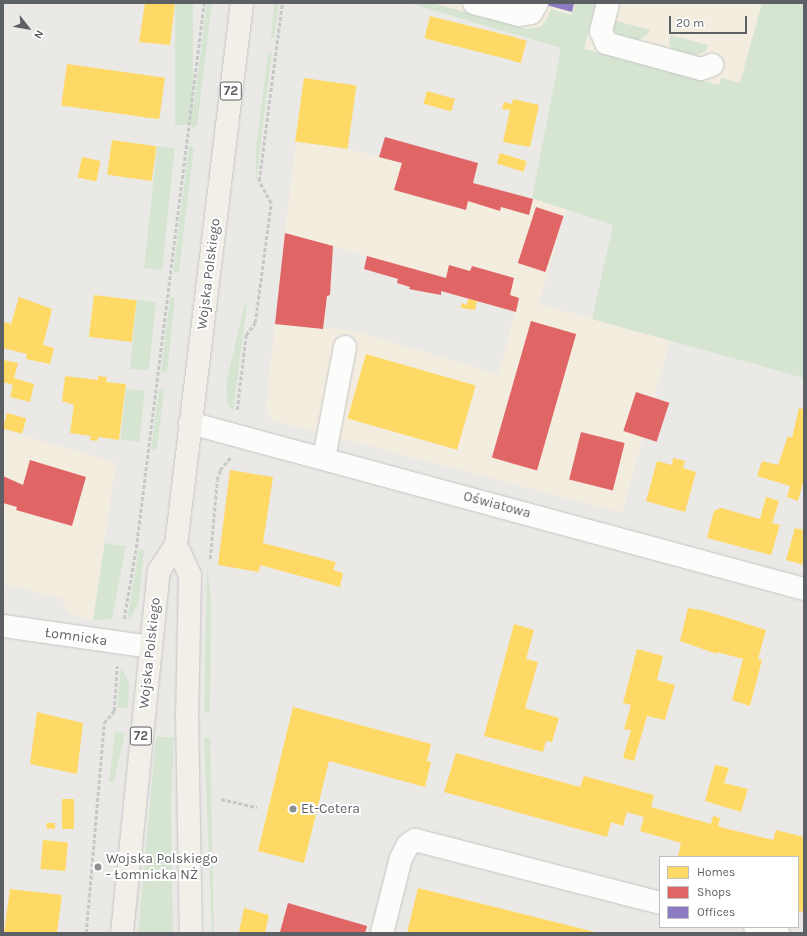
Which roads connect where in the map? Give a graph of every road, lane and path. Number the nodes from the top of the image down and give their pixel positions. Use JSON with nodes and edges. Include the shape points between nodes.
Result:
{"nodes":[{"id":1,"x":204,"y":3,"type":"edge"},
{"id":2,"x":242,"y":3,"type":"edge"},
{"id":3,"x":282,"y":3,"type":"edge"},
{"id":4,"x":474,"y":3,"type":"edge"},
{"id":5,"x":536,"y":3,"type":"edge"},
{"id":6,"x":608,"y":3,"type":"edge"},
{"id":7,"x":712,"y":64,"type":"dead end"},
{"id":8,"x":345,"y":347,"type":"dead end"},
{"id":9,"x":237,"y":414,"type":"dead end"},
{"id":10,"x":190,"y":423,"type":"junction"},
{"id":11,"x":230,"y":455,"type":"dead end"},
{"id":12,"x":324,"y":458,"type":"junction"},
{"id":13,"x":176,"y":545,"type":"junction"},
{"id":14,"x":210,"y":562,"type":"dead end"},
{"id":15,"x":804,"y":589,"type":"edge"},
{"id":16,"x":3,"y":626,"type":"edge"},
{"id":17,"x":122,"y":627,"type":"dead end"},
{"id":18,"x":150,"y":647,"type":"junction"},
{"id":19,"x":117,"y":659,"type":"dead end"},
{"id":20,"x":221,"y":799,"type":"dead end"},
{"id":21,"x":257,"y":807,"type":"dead end"},
{"id":22,"x":659,"y":903,"type":"edge"},
{"id":23,"x":759,"y":928,"type":"edge"},
{"id":24,"x":86,"y":933,"type":"edge"},
{"id":25,"x":122,"y":933,"type":"edge"},
{"id":26,"x":191,"y":933,"type":"edge"},
{"id":27,"x":382,"y":933,"type":"edge"},
{"id":28,"x":778,"y":933,"type":"edge"}],
"edges":[{"from":1,"to":17,"type":"path","via":[[136,548]]},
{"from":2,"to":10,"type":"main road","name":"Wojska Polskiego","number":"72"},
{"from":3,"to":9,"type":"path","via":[[259,181],[271,203],[255,323],[246,335]]},
{"from":4,"to":5,"type":"street","via":[[519,16],[531,13]]},
{"from":6,"to":7,"type":"street","via":[[601,31],[606,42],[701,69]]},
{"from":8,"to":12,"type":"street"},
{"from":10,"to":12,"type":"street","name":"Oświatowa"},
{"from":10,"to":13,"type":"main road","name":"Wojska Polskiego","number":"72"},
{"from":11,"to":14,"type":"path","via":[[217,480]]},
{"from":12,"to":15,"type":"street","name":"Oświatowa"},
{"from":13,"to":18,"type":"main road","name":"Wojska Polskiego","number":"72","via":[[159,571]]},
{"from":13,"to":26,"type":"main road","via":[[190,575],[187,713]]},
{"from":16,"to":18,"type":"street","name":"Łomnicka"},
{"from":18,"to":25,"type":"main road","name":"Wojska Polskiego","number":"72"},
{"from":19,"to":24,"type":"path","via":[[114,711],[104,723]]},
{"from":20,"to":21,"type":"path"},
{"from":22,"to":27,"type":"street","via":[[415,840],[408,845],[400,858]]},
{"from":23,"to":28,"type":"street"}]}
